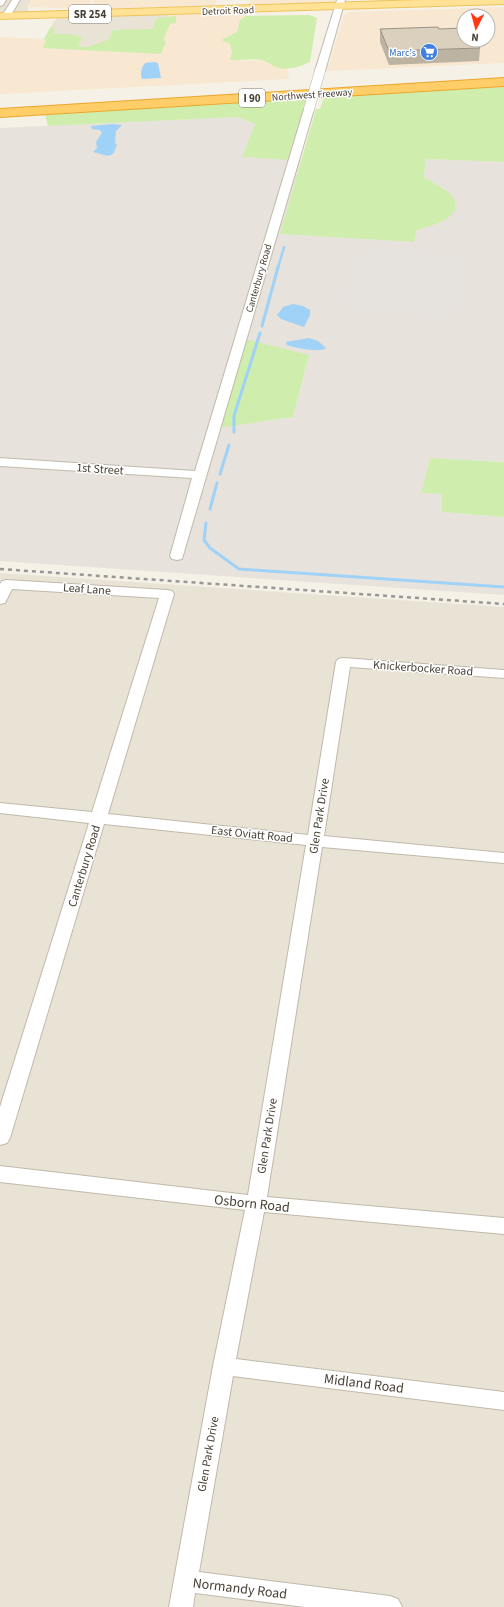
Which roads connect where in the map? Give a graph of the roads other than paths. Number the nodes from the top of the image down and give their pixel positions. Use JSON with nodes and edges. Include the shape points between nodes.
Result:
{"nodes":[{"id":1,"x":2,"y":0,"type":"edge"},
{"id":2,"x":16,"y":0,"type":"edge"},
{"id":3,"x":504,"y":1,"type":"edge"},
{"id":4,"x":0,"y":3,"type":"edge"},
{"id":5,"x":341,"y":4,"type":"edge"},
{"id":6,"x":3,"y":16,"type":"edge"},
{"id":7,"x":504,"y":72,"type":"edge"},
{"id":8,"x":504,"y":82,"type":"edge"},
{"id":9,"x":0,"y":103,"type":"edge"},
{"id":10,"x":0,"y":113,"type":"edge"},
{"id":11,"x":0,"y":462,"type":"edge"},
{"id":12,"x":200,"y":475,"type":"junction"},
{"id":13,"x":177,"y":556,"type":"dead end"},
{"id":14,"x":167,"y":594,"type":"joint"},
{"id":15,"x":0,"y":600,"type":"edge"},
{"id":16,"x":343,"y":662,"type":"joint"},
{"id":17,"x":504,"y":674,"type":"edge"},
{"id":18,"x":0,"y":808,"type":"edge"},
{"id":19,"x":98,"y":817,"type":"junction"},
{"id":20,"x":315,"y":841,"type":"junction"},
{"id":21,"x":504,"y":858,"type":"edge"},
{"id":22,"x":0,"y":1138,"type":"edge"},
{"id":23,"x":0,"y":1174,"type":"edge"},
{"id":24,"x":256,"y":1204,"type":"junction"},
{"id":25,"x":504,"y":1226,"type":"edge"},
{"id":26,"x":224,"y":1366,"type":"junction"},
{"id":27,"x":504,"y":1401,"type":"edge"},
{"id":28,"x":185,"y":1581,"type":"junction"},
{"id":29,"x":181,"y":1607,"type":"edge"},
{"id":30,"x":390,"y":1607,"type":"edge"}],
"edges":[{"from":1,"to":4,"type":"street"},
{"from":2,"to":6,"type":"street"},
{"from":3,"to":5,"type":"main road","name":"Detroit Road","number":"SR 254"},
{"from":5,"to":6,"type":"main road","name":"Detroit Road","number":"SR 254"},
{"from":5,"to":12,"type":"street","name":"Canterbury Road","bridge":true},
{"from":7,"to":9,"type":"highway","name":"Northwest Freeway","number":"I 90"},
{"from":8,"to":10,"type":"highway","name":"Northwest Freeway","number":"I 90"},
{"from":11,"to":12,"type":"street","name":"1st Street"},
{"from":12,"to":13,"type":"street","name":"Canterbury Road"},
{"from":14,"to":15,"type":"street","name":"Leaf Lane","via":[[7,584]]},
{"from":14,"to":19,"type":"street","name":"Canterbury Road"},
{"from":16,"to":17,"type":"street","name":"Knickerbocker Road"},
{"from":16,"to":20,"type":"street","name":"Glen Park Drive"},
{"from":18,"to":19,"type":"street","name":"East Oviatt Road"},
{"from":19,"to":20,"type":"street","name":"East Oviatt Road"},
{"from":19,"to":22,"type":"street","name":"Canterbury Road"},
{"from":20,"to":21,"type":"street","name":"East Oviatt Road"},
{"from":20,"to":24,"type":"street","name":"Glen Park Drive"},
{"from":23,"to":24,"type":"street","name":"Osborn Road"},
{"from":24,"to":25,"type":"street","name":"Osborn Road"},
{"from":24,"to":26,"type":"street","name":"Glen Park Drive"},
{"from":26,"to":27,"type":"street","name":"Midland Road"},
{"from":26,"to":28,"type":"street","name":"Glen Park Drive"},
{"from":28,"to":29,"type":"street","name":"Glen Park Drive"},
{"from":28,"to":30,"type":"street","name":"Normandy Road"}]}
